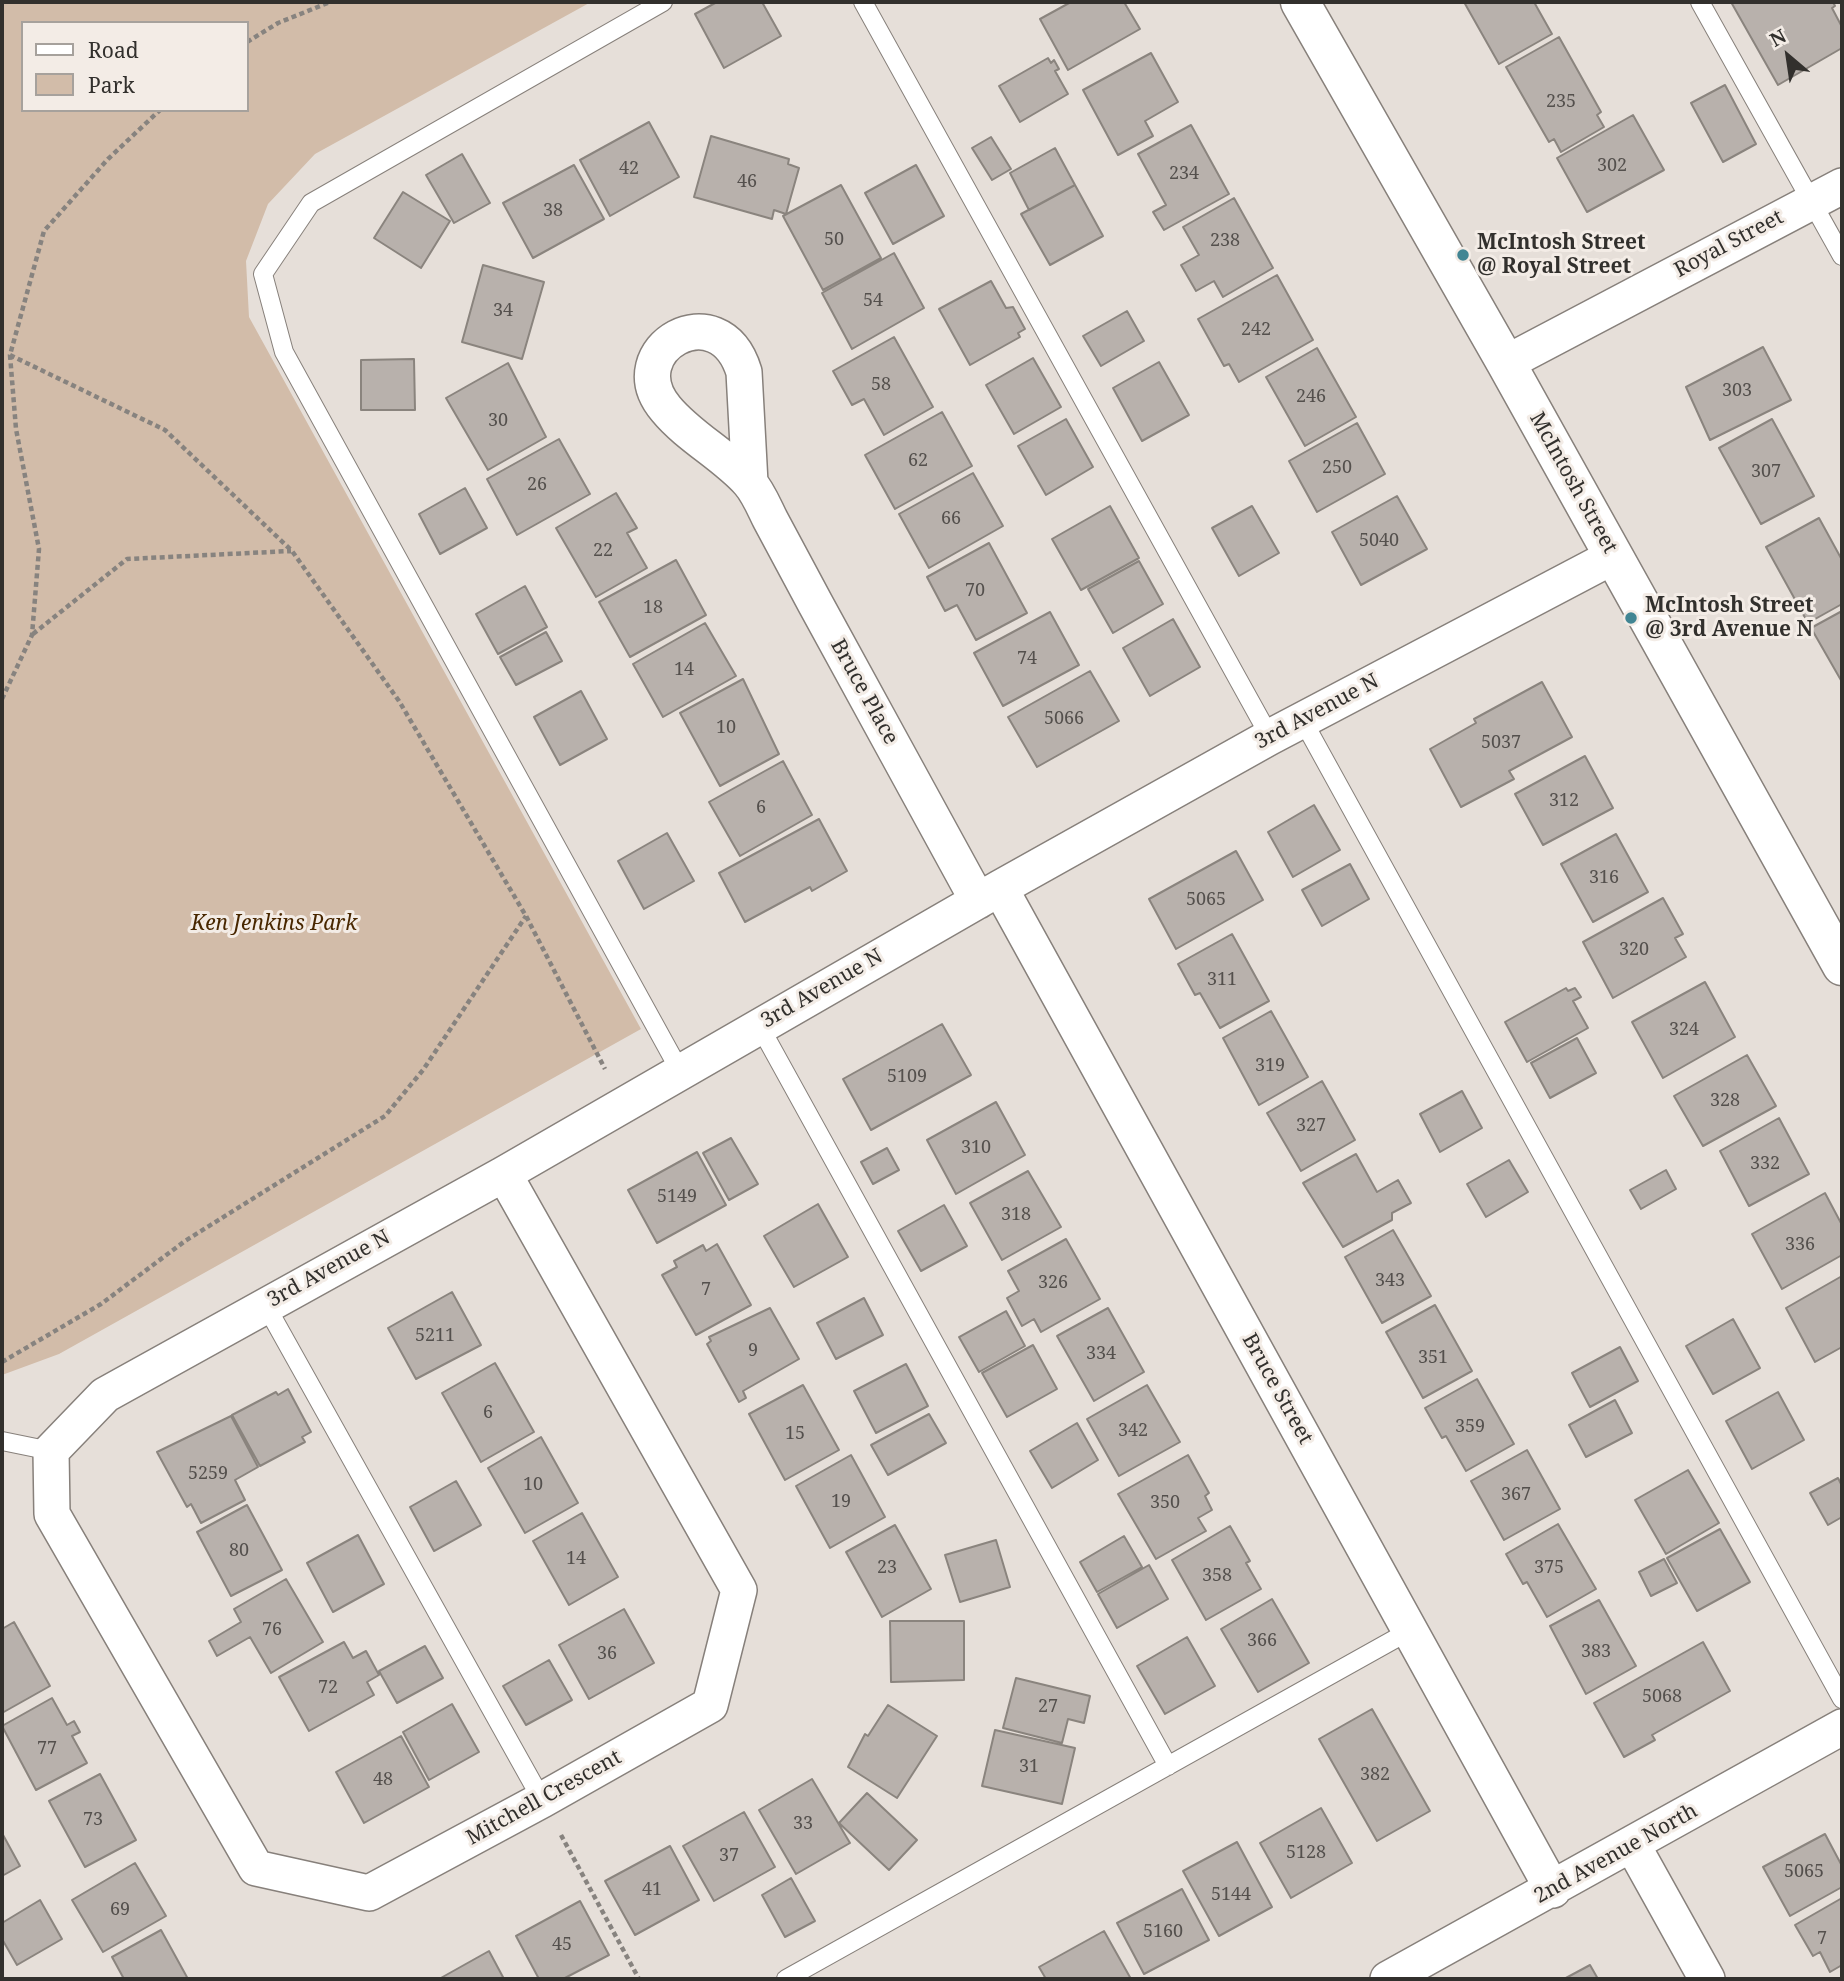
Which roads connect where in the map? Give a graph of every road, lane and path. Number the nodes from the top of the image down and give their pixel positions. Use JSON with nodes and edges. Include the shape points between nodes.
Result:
{"nodes":[{"id":1,"x":330,"y":2,"type":"edge"},
{"id":2,"x":663,"y":2,"type":"edge"},
{"id":3,"x":863,"y":2,"type":"edge"},
{"id":4,"x":1300,"y":2,"type":"edge"},
{"id":5,"x":1700,"y":2,"type":"edge"},
{"id":6,"x":248,"y":41,"type":"edge"},
{"id":7,"x":158,"y":112,"type":"edge"},
{"id":8,"x":1827,"y":194,"type":"edge"},
{"id":9,"x":1842,"y":256,"type":"edge"},
{"id":10,"x":10,"y":355,"type":"junction"},
{"id":11,"x":1506,"y":363,"type":"junction"},
{"id":12,"x":750,"y":483,"type":"dead end"},
{"id":13,"x":292,"y":551,"type":"junction"},
{"id":14,"x":1614,"y":556,"type":"junction"},
{"id":15,"x":32,"y":635,"type":"junction"},
{"id":16,"x":2,"y":699,"type":"edge"},
{"id":17,"x":1302,"y":719,"type":"junction"},
{"id":18,"x":1270,"y":737,"type":"junction"},
{"id":19,"x":989,"y":894,"type":"junction"},
{"id":20,"x":526,"y":916,"type":"junction"},
{"id":21,"x":1842,"y":966,"type":"edge"},
{"id":22,"x":759,"y":1025,"type":"junction"},
{"id":23,"x":680,"y":1071,"type":"junction"},
{"id":24,"x":623,"y":1104,"type":"junction"},
{"id":25,"x":504,"y":1174,"type":"junction"},
{"id":26,"x":265,"y":1304,"type":"junction"},
{"id":27,"x":2,"y":1362,"type":"edge"},
{"id":28,"x":2,"y":1441,"type":"edge"},
{"id":29,"x":51,"y":1451,"type":"junction"},
{"id":30,"x":1411,"y":1630,"type":"junction"},
{"id":31,"x":1842,"y":1699,"type":"edge"},
{"id":32,"x":1842,"y":1727,"type":"edge"},
{"id":33,"x":1168,"y":1766,"type":"junction"},
{"id":34,"x":542,"y":1800,"type":"junction"},
{"id":35,"x":1633,"y":1846,"type":"junction"},
{"id":36,"x":1553,"y":1890,"type":"junction"},
{"id":37,"x":1398,"y":1977,"type":"edge"},
{"id":38,"x":639,"y":1979,"type":"edge"},
{"id":39,"x":786,"y":1979,"type":"edge"},
{"id":40,"x":1707,"y":1979,"type":"edge"}],
"edges":[{"from":1,"to":6,"type":"path","via":[[278,23]]},
{"from":2,"to":23,"type":"lane","via":[[312,203],[263,274],[284,352]]},
{"from":3,"to":18,"type":"lane"},
{"from":4,"to":11,"type":"street","name":"McIntosh Street"},
{"from":5,"to":8,"type":"lane"},
{"from":7,"to":10,"type":"path","via":[[108,159],[44,231]]},
{"from":8,"to":9,"type":"lane"},
{"from":8,"to":11,"type":"street","name":"Royal Street"},
{"from":10,"to":13,"type":"path","via":[[165,430]]},
{"from":10,"to":15,"type":"path","via":[[16,429],[39,549]]},
{"from":11,"to":14,"type":"street","name":"McIntosh Street"},
{"from":12,"to":19,"type":"street","name":"Bruce Place"},
{"from":13,"to":15,"type":"path","via":[[127,559]]},
{"from":13,"to":20,"type":"path","via":[[399,701]]},
{"from":14,"to":17,"type":"street","name":"3rd Avenue N"},
{"from":14,"to":21,"type":"street","name":"McIntosh Street"},
{"from":15,"to":16,"type":"path"},
{"from":17,"to":18,"type":"street","name":"3rd Avenue N"},
{"from":17,"to":31,"type":"lane"},
{"from":18,"to":19,"type":"street","name":"3rd Avenue N"},
{"from":19,"to":22,"type":"street","name":"3rd Avenue N"},
{"from":19,"to":30,"type":"street","name":"Bruce Street"},
{"from":20,"to":24,"type":"path"},
{"from":20,"to":27,"type":"path","via":[[424,1070],[385,1116],[185,1241],[101,1304]]},
{"from":22,"to":23,"type":"street","name":"3rd Avenue N"},
{"from":22,"to":33,"type":"lane"},
{"from":23,"to":24,"type":"street","name":"3rd Avenue N"},
{"from":24,"to":25,"type":"street","name":"3rd Avenue N"},
{"from":25,"to":26,"type":"street","name":"3rd Avenue N"},
{"from":25,"to":34,"type":"street","name":"Mitchell Crescent","via":[[738,1590],[710,1705]]},
{"from":26,"to":29,"type":"street","name":"3rd Avenue N","via":[[105,1395]]},
{"from":26,"to":34,"type":"lane"},
{"from":28,"to":29,"type":"lane"},
{"from":29,"to":34,"type":"street","name":"Mitchell Crescent","via":[[52,1514],[256,1868],[369,1893]]},
{"from":30,"to":33,"type":"lane"},
{"from":30,"to":36,"type":"street","name":"Bruce Street"},
{"from":32,"to":35,"type":"street","name":"2nd Avenue North"},
{"from":33,"to":39,"type":"lane"},
{"from":34,"to":38,"type":"path"},
{"from":35,"to":36,"type":"street","name":"2nd Avenue North"},
{"from":35,"to":40,"type":"street"},
{"from":36,"to":37,"type":"street","name":"2nd Avenue North"}]}
